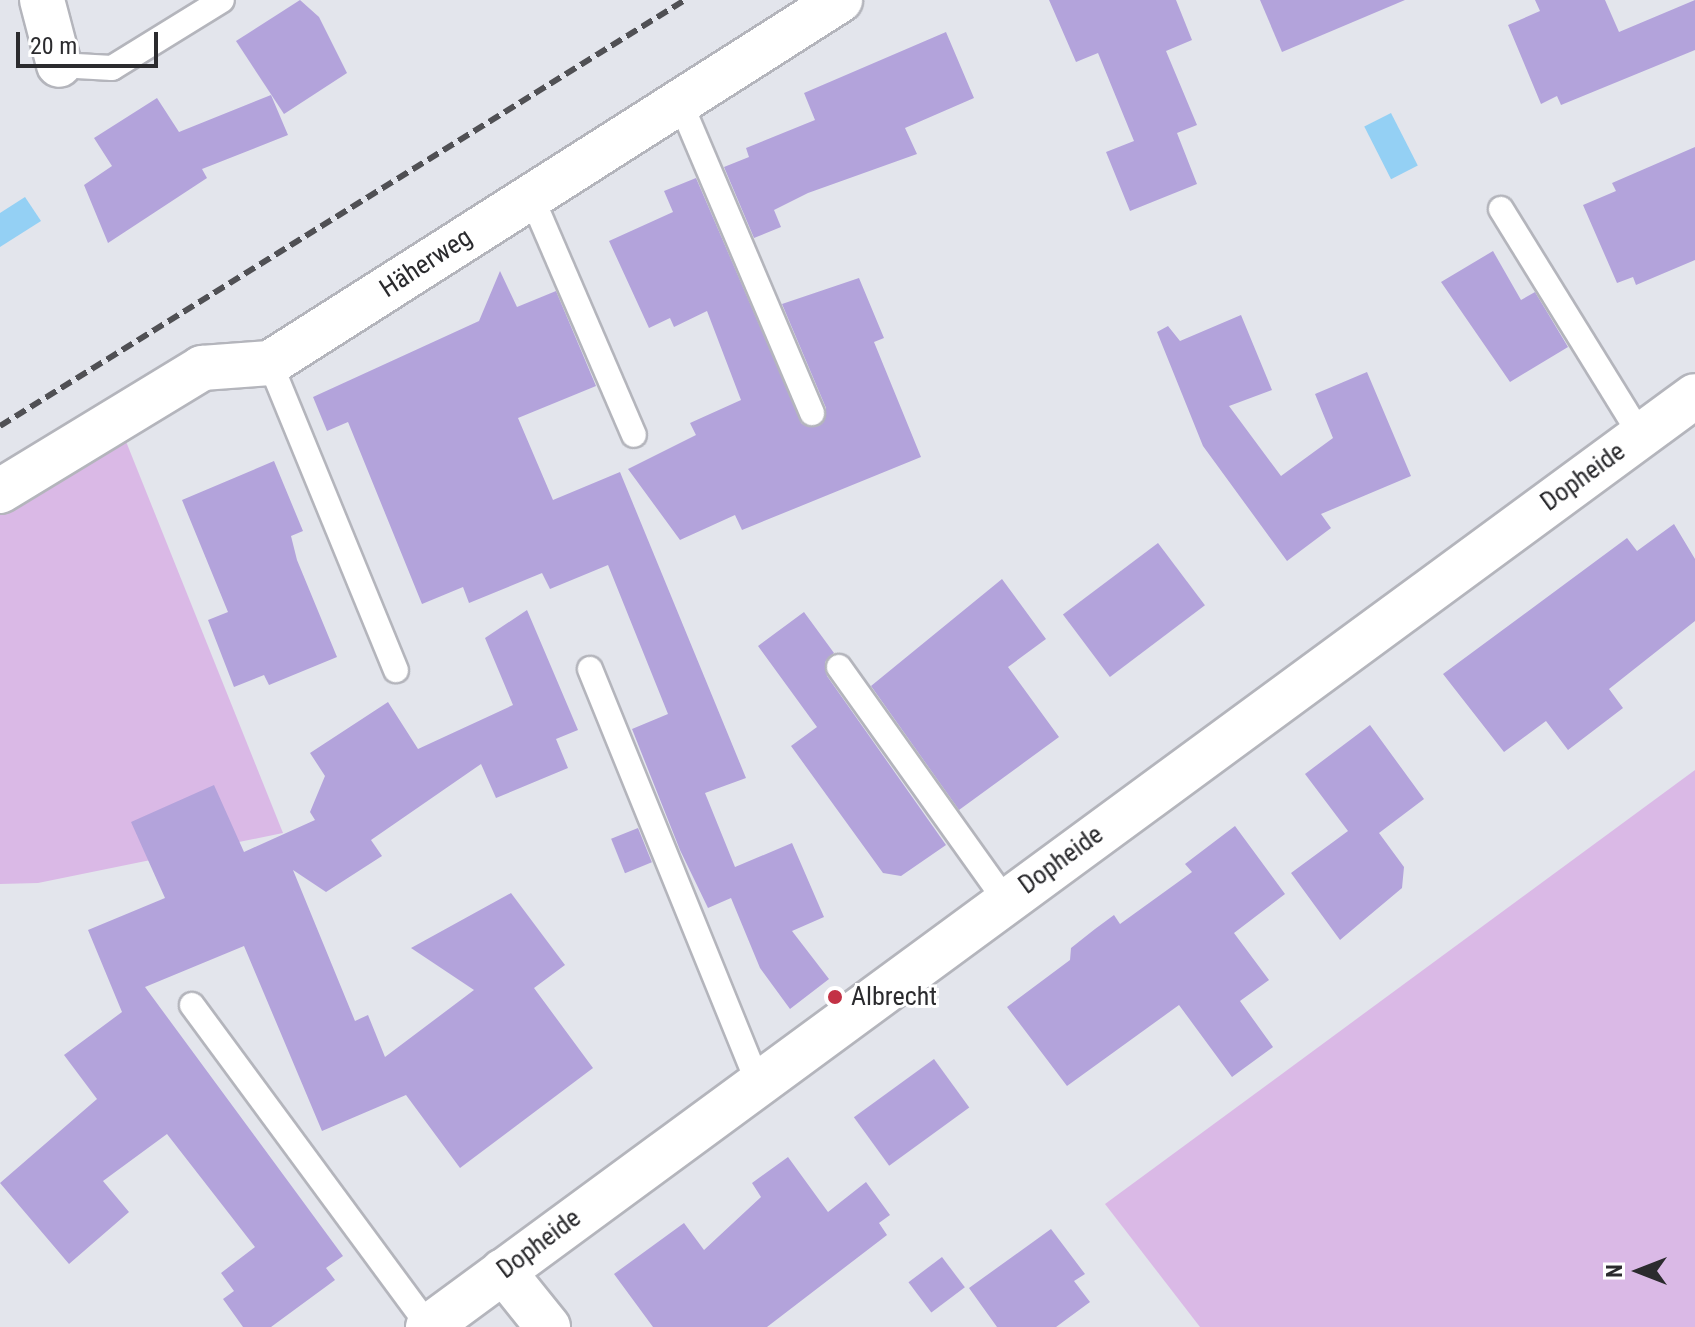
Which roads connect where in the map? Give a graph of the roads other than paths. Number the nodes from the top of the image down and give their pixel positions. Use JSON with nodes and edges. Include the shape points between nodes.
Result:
{"nodes":[{"id":1,"x":42,"y":0,"type":"edge"},
{"id":2,"x":222,"y":0,"type":"edge"},
{"id":3,"x":840,"y":0,"type":"edge"},
{"id":4,"x":59,"y":65,"type":"joint"},
{"id":5,"x":680,"y":102,"type":"junction"},
{"id":6,"x":531,"y":196,"type":"junction"},
{"id":7,"x":1501,"y":209,"type":"dead end"},
{"id":8,"x":270,"y":363,"type":"junction"},
{"id":9,"x":1695,"y":396,"type":"edge"},
{"id":10,"x":812,"y":413,"type":"dead end"},
{"id":11,"x":1640,"y":434,"type":"junction"},
{"id":12,"x":634,"y":435,"type":"dead end"},
{"id":13,"x":0,"y":491,"type":"edge"},
{"id":14,"x":839,"y":667,"type":"dead end"},
{"id":15,"x":590,"y":669,"type":"dead end"},
{"id":16,"x":396,"y":670,"type":"dead end"},
{"id":17,"x":1006,"y":901,"type":"junction"},
{"id":18,"x":192,"y":1005,"type":"dead end"},
{"id":19,"x":758,"y":1083,"type":"junction"},
{"id":20,"x":503,"y":1271,"type":"junction"},
{"id":21,"x":428,"y":1327,"type":"edge"},
{"id":22,"x":548,"y":1327,"type":"edge"}],
"edges":[{"from":1,"to":4,"type":"street"},
{"from":2,"to":4,"type":"lane","via":[[112,68]]},
{"from":3,"to":5,"type":"street","name":"Häherweg"},
{"from":5,"to":6,"type":"street","name":"Häherweg"},
{"from":5,"to":10,"type":"lane"},
{"from":6,"to":8,"type":"street","name":"Häherweg"},
{"from":6,"to":12,"type":"lane"},
{"from":7,"to":11,"type":"lane"},
{"from":8,"to":13,"type":"street","name":"Häherweg","via":[[202,368]]},
{"from":8,"to":16,"type":"lane"},
{"from":9,"to":11,"type":"street","name":"Dopheide"},
{"from":11,"to":17,"type":"street","name":"Dopheide"},
{"from":14,"to":17,"type":"lane"},
{"from":15,"to":19,"type":"lane"},
{"from":17,"to":19,"type":"street","name":"Dopheide"},
{"from":18,"to":21,"type":"lane"},
{"from":19,"to":20,"type":"street","name":"Dopheide"},
{"from":20,"to":21,"type":"street","name":"Dopheide"},
{"from":20,"to":22,"type":"street"}]}
